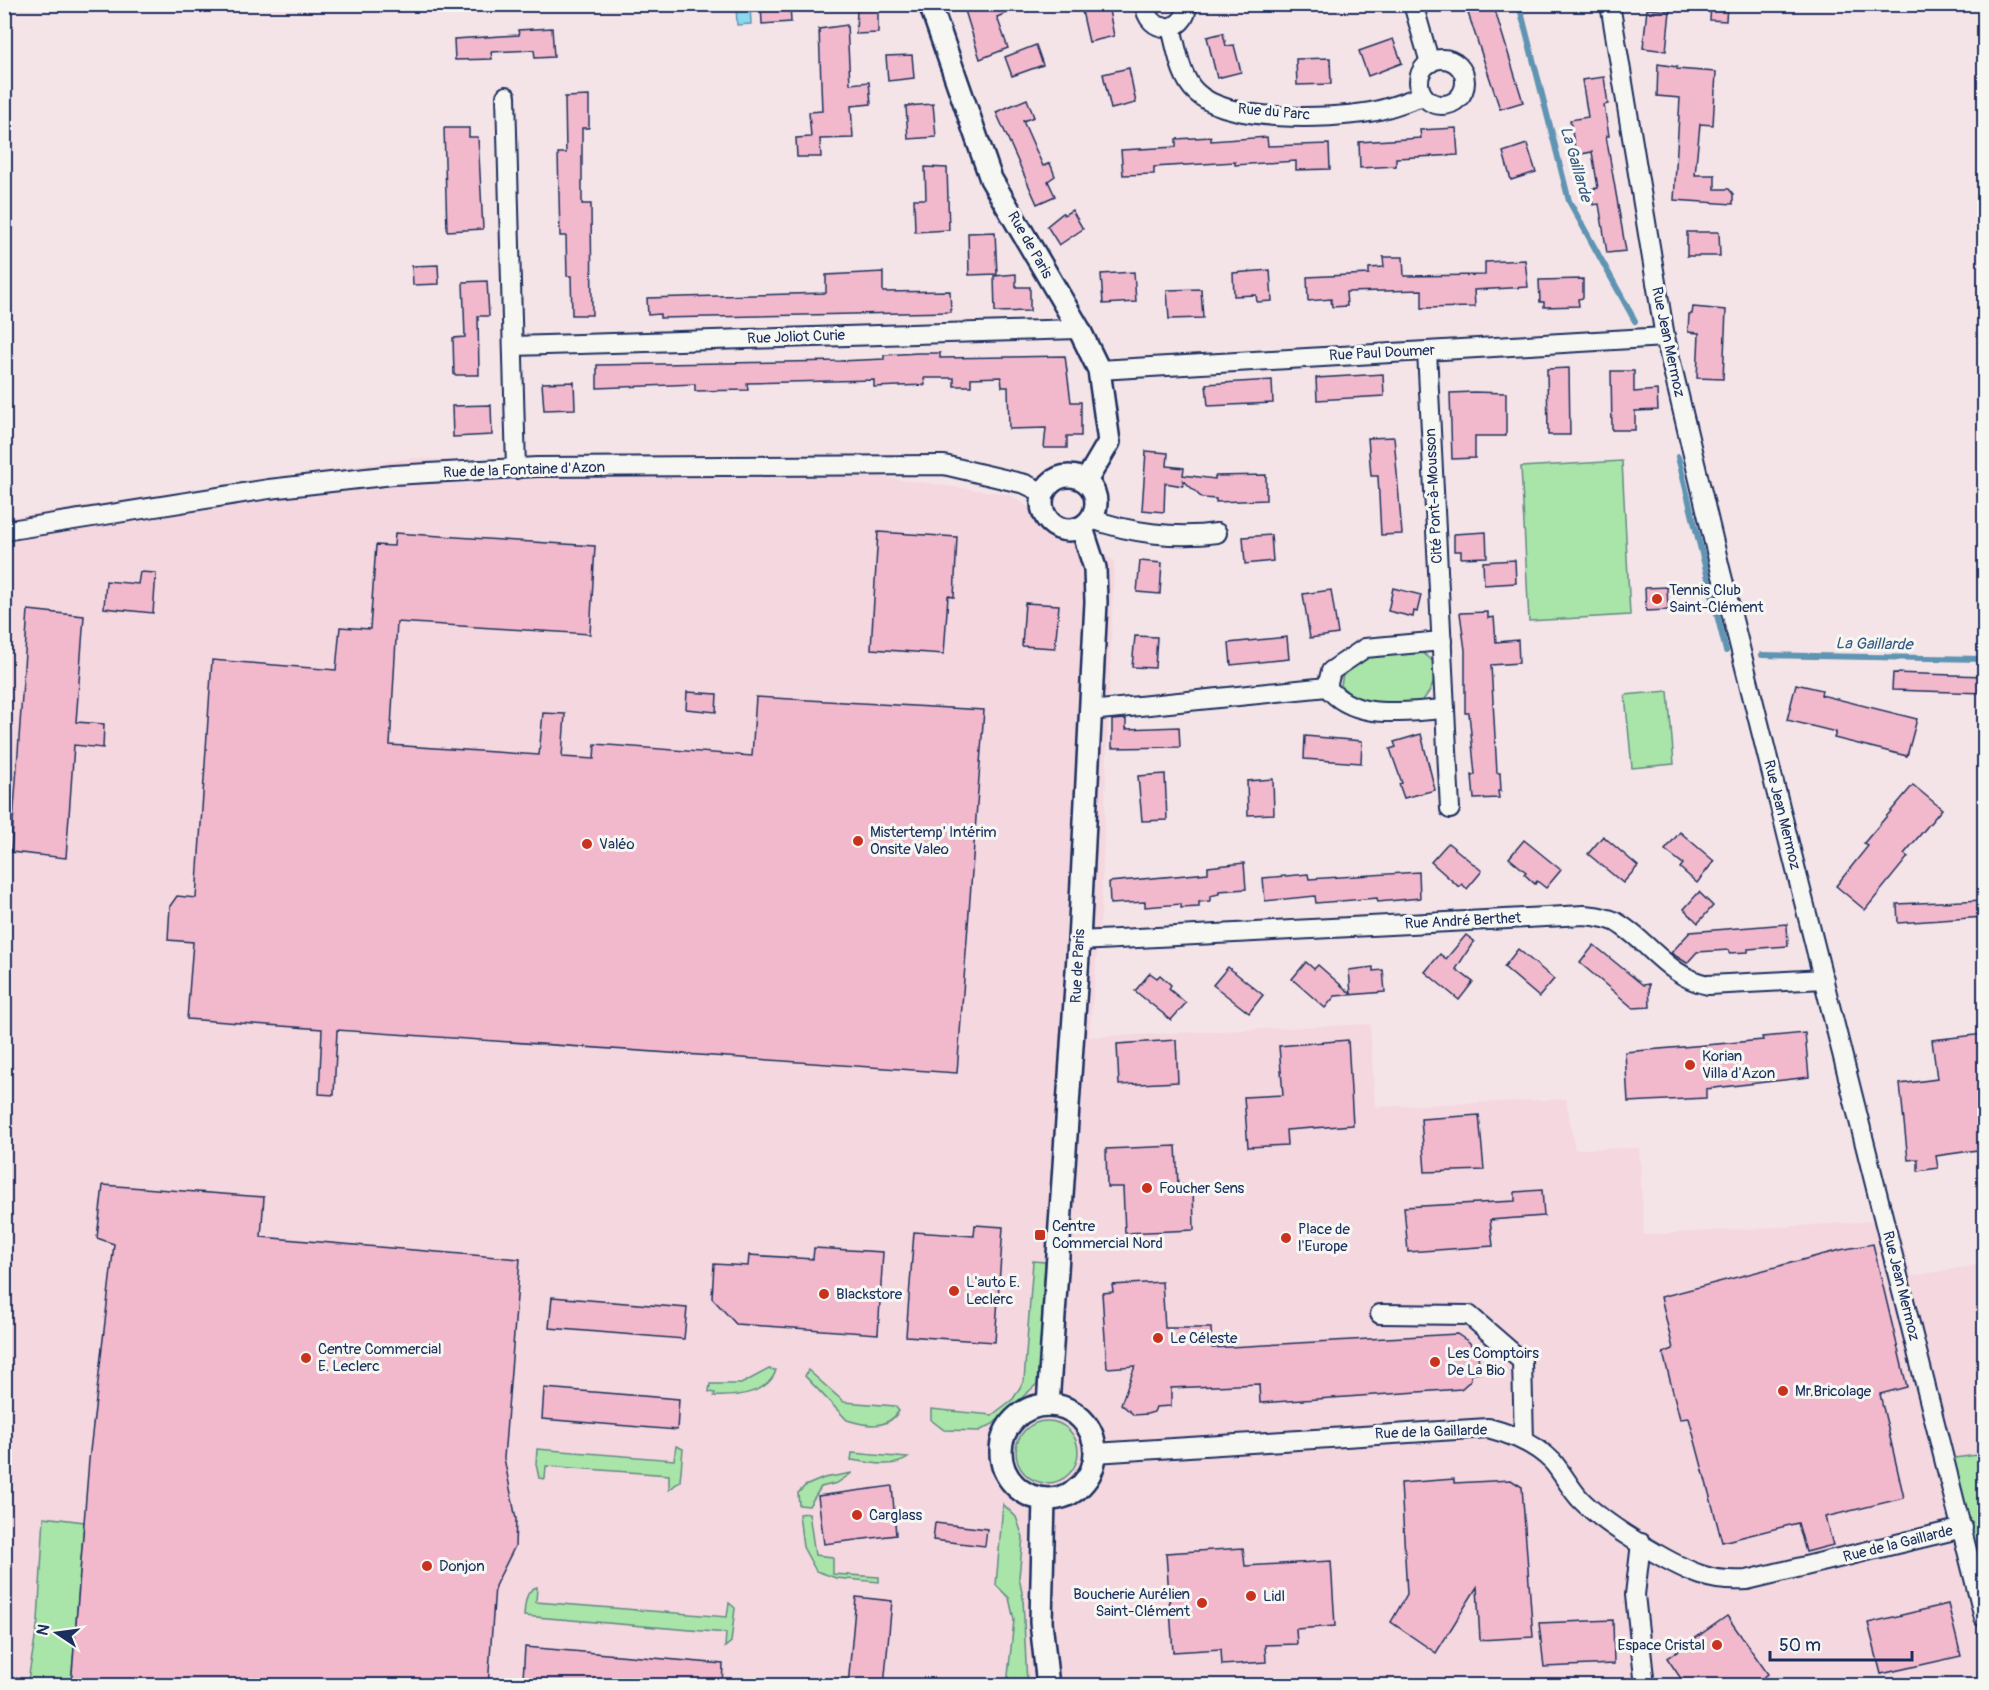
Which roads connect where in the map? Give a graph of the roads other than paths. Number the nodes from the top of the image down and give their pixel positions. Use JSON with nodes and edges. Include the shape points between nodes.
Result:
{"nodes":[{"id":1,"x":930,"y":4,"type":"edge"},
{"id":2,"x":1145,"y":4,"type":"edge"},
{"id":3,"x":1188,"y":4,"type":"edge"},
{"id":4,"x":1413,"y":4,"type":"edge"},
{"id":5,"x":1610,"y":4,"type":"edge"},
{"id":6,"x":1171,"y":28,"type":"junction"},
{"id":7,"x":1430,"y":63,"type":"junction"},
{"id":8,"x":506,"y":96,"type":"dead end"},
{"id":9,"x":1423,"y":96,"type":"junction"},
{"id":10,"x":1079,"y":329,"type":"junction"},
{"id":11,"x":1665,"y":337,"type":"junction"},
{"id":12,"x":513,"y":346,"type":"junction"},
{"id":13,"x":1427,"y":351,"type":"junction"},
{"id":14,"x":1099,"y":370,"type":"junction"},
{"id":15,"x":516,"y":468,"type":"junction"},
{"id":16,"x":1086,"y":481,"type":"junction"},
{"id":17,"x":1044,"y":493,"type":"junction"},
{"id":18,"x":1087,"y":523,"type":"junction"},
{"id":19,"x":4,"y":531,"type":"edge"},
{"id":20,"x":1217,"y":533,"type":"dead end"},
{"id":21,"x":1442,"y":641,"type":"junction"},
{"id":22,"x":1327,"y":687,"type":"junction"},
{"id":23,"x":1445,"y":709,"type":"junction"},
{"id":24,"x":1090,"y":711,"type":"junction"},
{"id":25,"x":1450,"y":809,"type":"dead end"},
{"id":26,"x":1079,"y":941,"type":"junction"},
{"id":27,"x":1824,"y":979,"type":"junction"},
{"id":28,"x":1380,"y":1314,"type":"dead end"},
{"id":29,"x":1048,"y":1405,"type":"junction"},
{"id":30,"x":1524,"y":1441,"type":"junction"},
{"id":31,"x":1095,"y":1453,"type":"junction"},
{"id":32,"x":1044,"y":1499,"type":"junction"},
{"id":33,"x":1963,"y":1528,"type":"junction"},
{"id":34,"x":1641,"y":1543,"type":"junction"},
{"id":35,"x":1984,"y":1618,"type":"edge"},
{"id":36,"x":1048,"y":1686,"type":"edge"},
{"id":37,"x":1645,"y":1686,"type":"edge"}],
"edges":[{"from":1,"to":10,"type":"street","name":"Rue de Paris","via":[[991,179]]},
{"from":2,"to":6,"type":"street","via":[[1152,23]]},
{"from":3,"to":6,"type":"street","via":[[1183,20]]},
{"from":4,"to":7,"type":"street"},
{"from":5,"to":11,"type":"street","name":"Rue Jean Mermoz"},
{"from":6,"to":9,"type":"street","name":"Rue du Parc","via":[[1188,82],[1206,100],[1219,106],[1291,117],[1330,116],[1371,112]]},
{"from":7,"to":9,"type":"street","via":[[1419,81]]},
{"from":7,"to":9,"type":"street","via":[[1452,62],[1462,72],[1464,87],[1457,100],[1443,105]]},
{"from":8,"to":12,"type":"street"},
{"from":10,"to":12,"type":"street","name":"Rue Joliot Curie"},
{"from":10,"to":14,"type":"street","name":"Rue de Paris"},
{"from":11,"to":13,"type":"street","name":"Rue Paul Doumer"},
{"from":11,"to":27,"type":"street","name":"Rue Jean Mermoz"},
{"from":12,"to":15,"type":"street"},
{"from":13,"to":14,"type":"street","name":"Rue Paul Doumer"},
{"from":13,"to":21,"type":"street","name":"Cité Pont-à-Mousson"},
{"from":14,"to":16,"type":"street","name":"Rue de Paris","via":[[1109,442]]},
{"from":15,"to":17,"type":"street","name":"Rue de la Fontaine d'Azon","via":[[944,465],[1025,484]]},
{"from":15,"to":19,"type":"street","name":"Rue de la Fontaine d'Azon","via":[[393,475],[269,489]]},
{"from":16,"to":17,"type":"street","via":[[1062,477],[1054,480]]},
{"from":16,"to":18,"type":"street","via":[[1096,495],[1096,511]]},
{"from":17,"to":18,"type":"street","via":[[1043,512],[1054,527],[1072,531]]},
{"from":18,"to":20,"type":"street","via":[[1121,529]]},
{"from":18,"to":24,"type":"street","name":"Rue de Paris","via":[[1095,568]]},
{"from":21,"to":22,"type":"street","via":[[1365,648],[1331,671]]},
{"from":21,"to":23,"type":"street","name":"Cité Pont-à-Mousson"},
{"from":22,"to":23,"type":"street","via":[[1338,700],[1370,712]]},
{"from":22,"to":24,"type":"street"},
{"from":23,"to":25,"type":"street","name":"Cité Pont-à-Mousson"},
{"from":24,"to":26,"type":"street","name":"Rue de Paris"},
{"from":26,"to":27,"type":"street","name":"Rue André Berthet","via":[[1584,915],[1616,922],[1691,981],[1708,985]]},
{"from":26,"to":29,"type":"street","name":"Rue de Paris"},
{"from":27,"to":33,"type":"street","name":"Rue Jean Mermoz"},
{"from":28,"to":30,"type":"street","via":[[1469,1315],[1522,1361]]},
{"from":29,"to":31,"type":"street","via":[[1069,1411],[1086,1425]]},
{"from":29,"to":32,"type":"street","via":[[1027,1410],[1010,1424],[1001,1453],[1009,1479],[1018,1489]]},
{"from":30,"to":31,"type":"street","name":"Rue de la Gaillarde","via":[[1482,1428]]},
{"from":30,"to":34,"type":"street","name":"Rue de la Gaillarde","via":[[1552,1461],[1579,1498],[1600,1518]]},
{"from":31,"to":32,"type":"street","via":[[1092,1468],[1073,1492]]},
{"from":32,"to":36,"type":"street","via":[[1041,1623]]},
{"from":33,"to":34,"type":"street","name":"Rue de la Gaillarde","via":[[1731,1581],[1701,1575]]},
{"from":33,"to":35,"type":"street","name":"Rue Jean Mermoz"},
{"from":34,"to":37,"type":"street","via":[[1635,1595]]}]}
